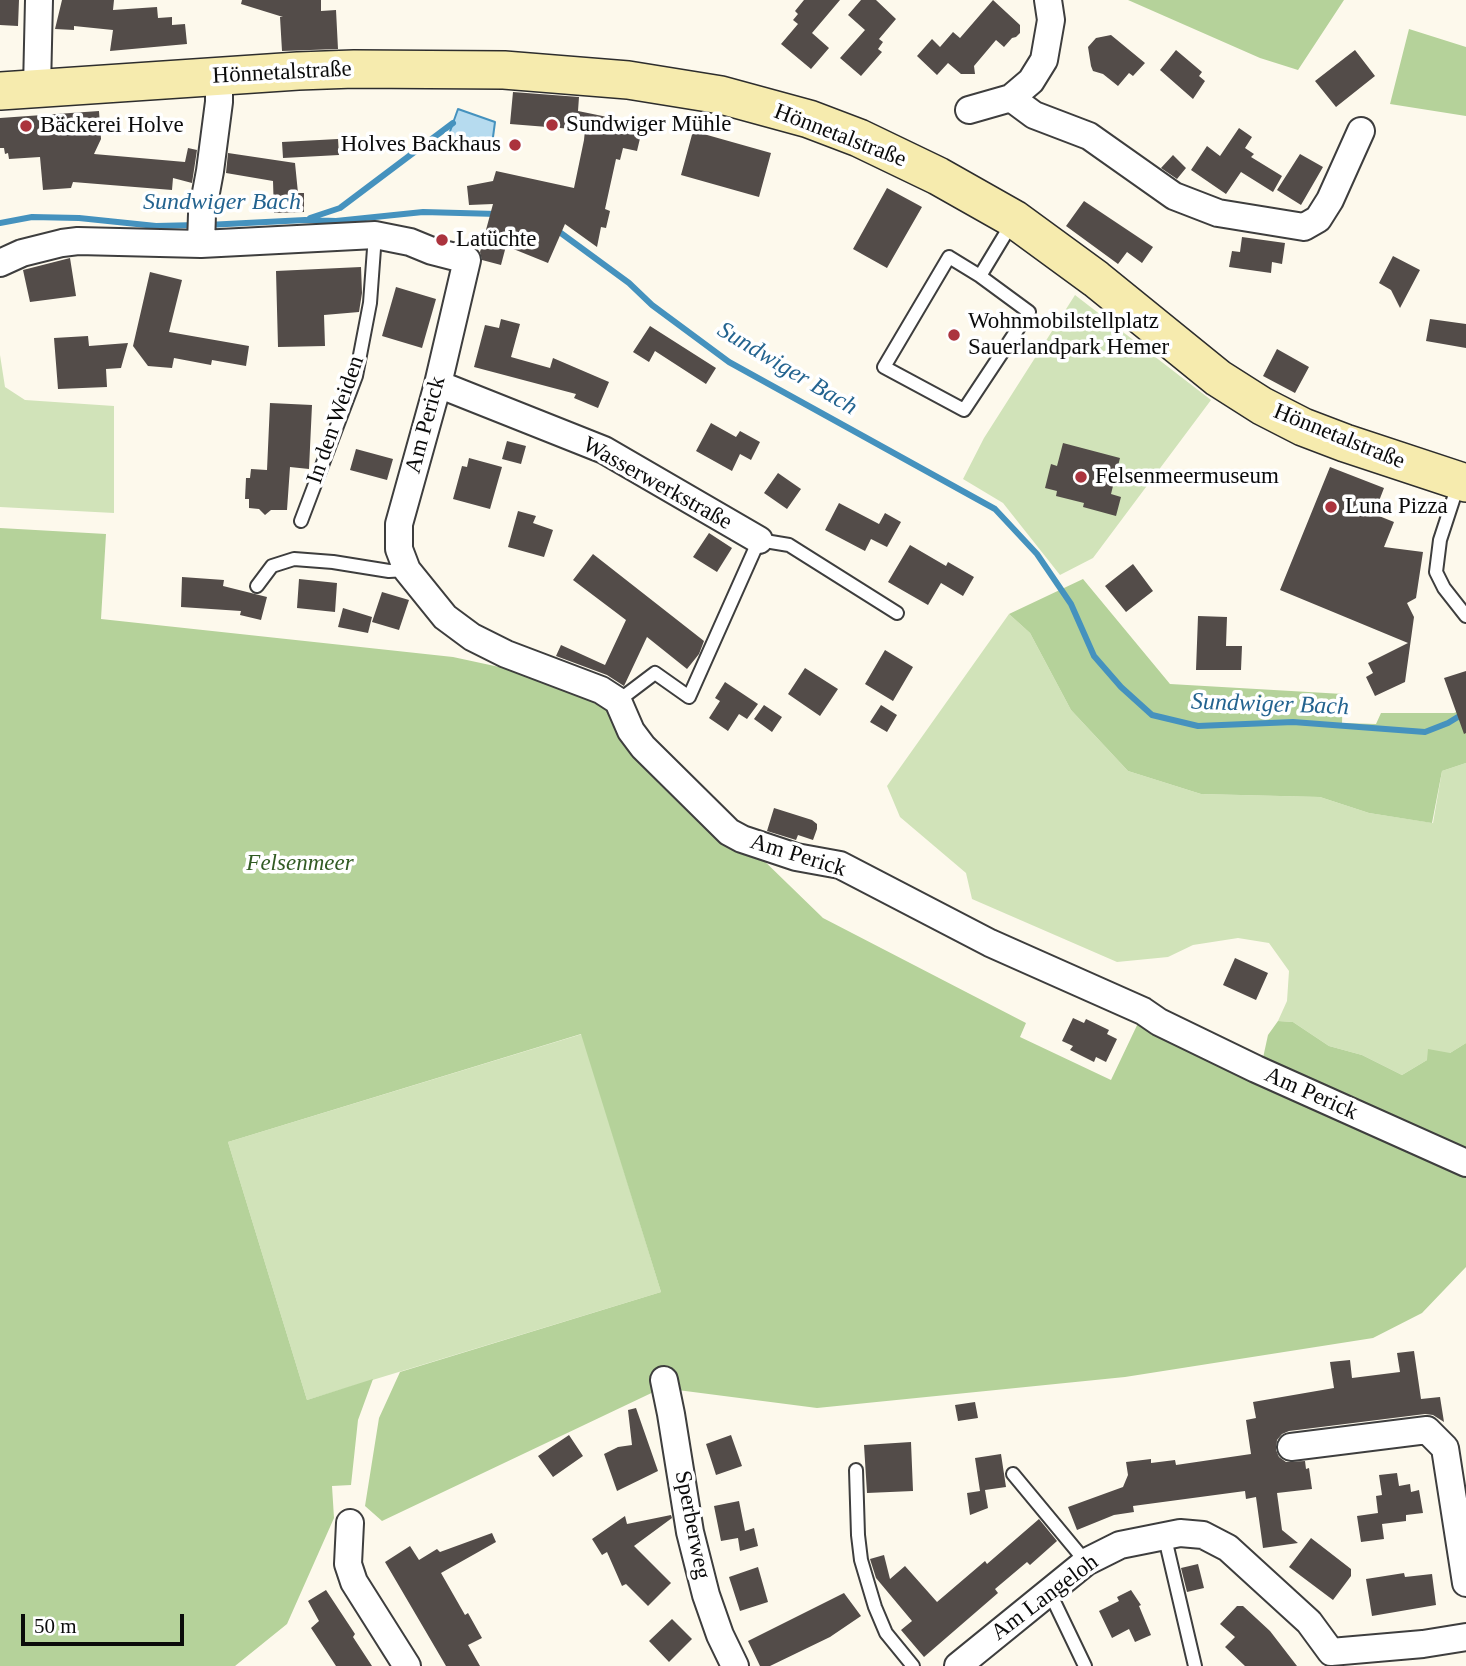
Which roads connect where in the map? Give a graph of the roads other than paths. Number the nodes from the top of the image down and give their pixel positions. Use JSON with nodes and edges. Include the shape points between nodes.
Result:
{"nodes":[{"id":1,"x":38,"y":0,"type":"edge"},
{"id":2,"x":1048,"y":0,"type":"edge"},
{"id":3,"x":219,"y":76,"type":"junction"},
{"id":4,"x":37,"y":88,"type":"junction"},
{"id":5,"x":0,"y":91,"type":"edge"},
{"id":6,"x":1010,"y":98,"type":"junction"},
{"id":7,"x":969,"y":110,"type":"dead end"},
{"id":8,"x":1361,"y":131,"type":"dead end"},
{"id":9,"x":1014,"y":219,"type":"junction"},
{"id":10,"x":201,"y":232,"type":"junction"},
{"id":11,"x":375,"y":235,"type":"junction"},
{"id":12,"x":0,"y":263,"type":"edge"},
{"id":13,"x":980,"y":276,"type":"junction"},
{"id":14,"x":438,"y":384,"type":"junction"},
{"id":15,"x":1463,"y":482,"type":"edge"},
{"id":16,"x":301,"y":521,"type":"dead end"},
{"id":17,"x":759,"y":540,"type":"junction"},
{"id":18,"x":407,"y":570,"type":"junction"},
{"id":19,"x":257,"y":586,"type":"dead end"},
{"id":20,"x":897,"y":613,"type":"dead end"},
{"id":21,"x":1466,"y":616,"type":"edge"},
{"id":22,"x":618,"y":701,"type":"junction"},
{"id":23,"x":1466,"y":1163,"type":"edge"},
{"id":24,"x":663,"y":1380,"type":"dead end"},
{"id":25,"x":1291,"y":1447,"type":"dead end"},
{"id":26,"x":856,"y":1470,"type":"dead end"},
{"id":27,"x":1013,"y":1474,"type":"dead end"},
{"id":28,"x":350,"y":1523,"type":"dead end"},
{"id":29,"x":1164,"y":1534,"type":"junction"},
{"id":30,"x":1086,"y":1562,"type":"junction"},
{"id":31,"x":1466,"y":1583,"type":"edge"},
{"id":32,"x":1049,"y":1591,"type":"junction"},
{"id":33,"x":1466,"y":1637,"type":"edge"},
{"id":34,"x":1335,"y":1659,"type":"edge"},
{"id":35,"x":407,"y":1666,"type":"edge"},
{"id":36,"x":735,"y":1666,"type":"edge"},
{"id":37,"x":914,"y":1666,"type":"edge"},
{"id":38,"x":958,"y":1666,"type":"edge"},
{"id":39,"x":1085,"y":1666,"type":"edge"},
{"id":40,"x":1195,"y":1666,"type":"edge"}],
"edges":[{"from":1,"to":4,"type":"street"},
{"from":2,"to":6,"type":"street","via":[[1051,20],[1044,60],[1031,81]]},
{"from":3,"to":4,"type":"main road","name":"Hönnetalstraße"},
{"from":3,"to":9,"type":"main road","name":"Hönnetalstraße","via":[[354,69],[504,70],[628,80],[721,95],[859,138]]},
{"from":3,"to":10,"type":"street"},
{"from":4,"to":5,"type":"main road","name":"Hönnetalstraße"},
{"from":6,"to":7,"type":"street"},
{"from":6,"to":8,"type":"street","via":[[1034,115],[1089,136],[1174,196],[1218,213],[1304,227],[1318,219],[1331,200]]},
{"from":9,"to":13,"type":"lane"},
{"from":9,"to":15,"type":"main road","name":"Hönnetalstraße","via":[[1218,378],[1262,406],[1345,443]]},
{"from":10,"to":11,"type":"street"},
{"from":10,"to":12,"type":"street","via":[[62,243]]},
{"from":11,"to":14,"type":"street","name":"Am Perick","via":[[467,260]]},
{"from":11,"to":16,"type":"lane","name":"In den Weiden","via":[[370,303],[356,376]]},
{"from":13,"to":13,"type":"lane","via":[[949,257],[884,367],[964,410],[1029,312]]},
{"from":14,"to":17,"type":"street","name":"Wasserwerkstraße","via":[[604,450]]},
{"from":14,"to":18,"type":"street","name":"Am Perick","via":[[399,524],[399,550]]},
{"from":15,"to":21,"type":"lane","via":[[1440,540],[1436,572]]},
{"from":17,"to":20,"type":"lane","via":[[789,545]]},
{"from":17,"to":22,"type":"lane","via":[[689,697],[655,673]]},
{"from":18,"to":19,"type":"lane","via":[[294,559],[272,566]]},
{"from":18,"to":22,"type":"street","name":"Am Perick","via":[[445,617],[472,637]]},
{"from":22,"to":23,"type":"street","name":"Am Perick","via":[[643,747],[729,832],[796,857],[840,865],[990,943]]},
{"from":24,"to":36,"type":"street","name":"Sperberweg","via":[[690,1532],[706,1595]]},
{"from":25,"to":31,"type":"street","via":[[1427,1430],[1445,1448]]},
{"from":26,"to":37,"type":"lane","via":[[861,1560],[886,1633]]},
{"from":27,"to":30,"type":"lane"},
{"from":28,"to":35,"type":"street","via":[[348,1564],[354,1582]]},
{"from":29,"to":30,"type":"street","name":"Am Langeloh","via":[[1120,1545]]},
{"from":29,"to":34,"type":"street","name":"Am Langeloh","via":[[1203,1535],[1228,1548],[1309,1622]]},
{"from":29,"to":40,"type":"lane"},
{"from":30,"to":32,"type":"street","name":"Am Langeloh"},
{"from":32,"to":38,"type":"street","name":"Am Langeloh"},
{"from":32,"to":39,"type":"lane"},
{"from":33,"to":34,"type":"street","name":"Am Langeloh"}]}
